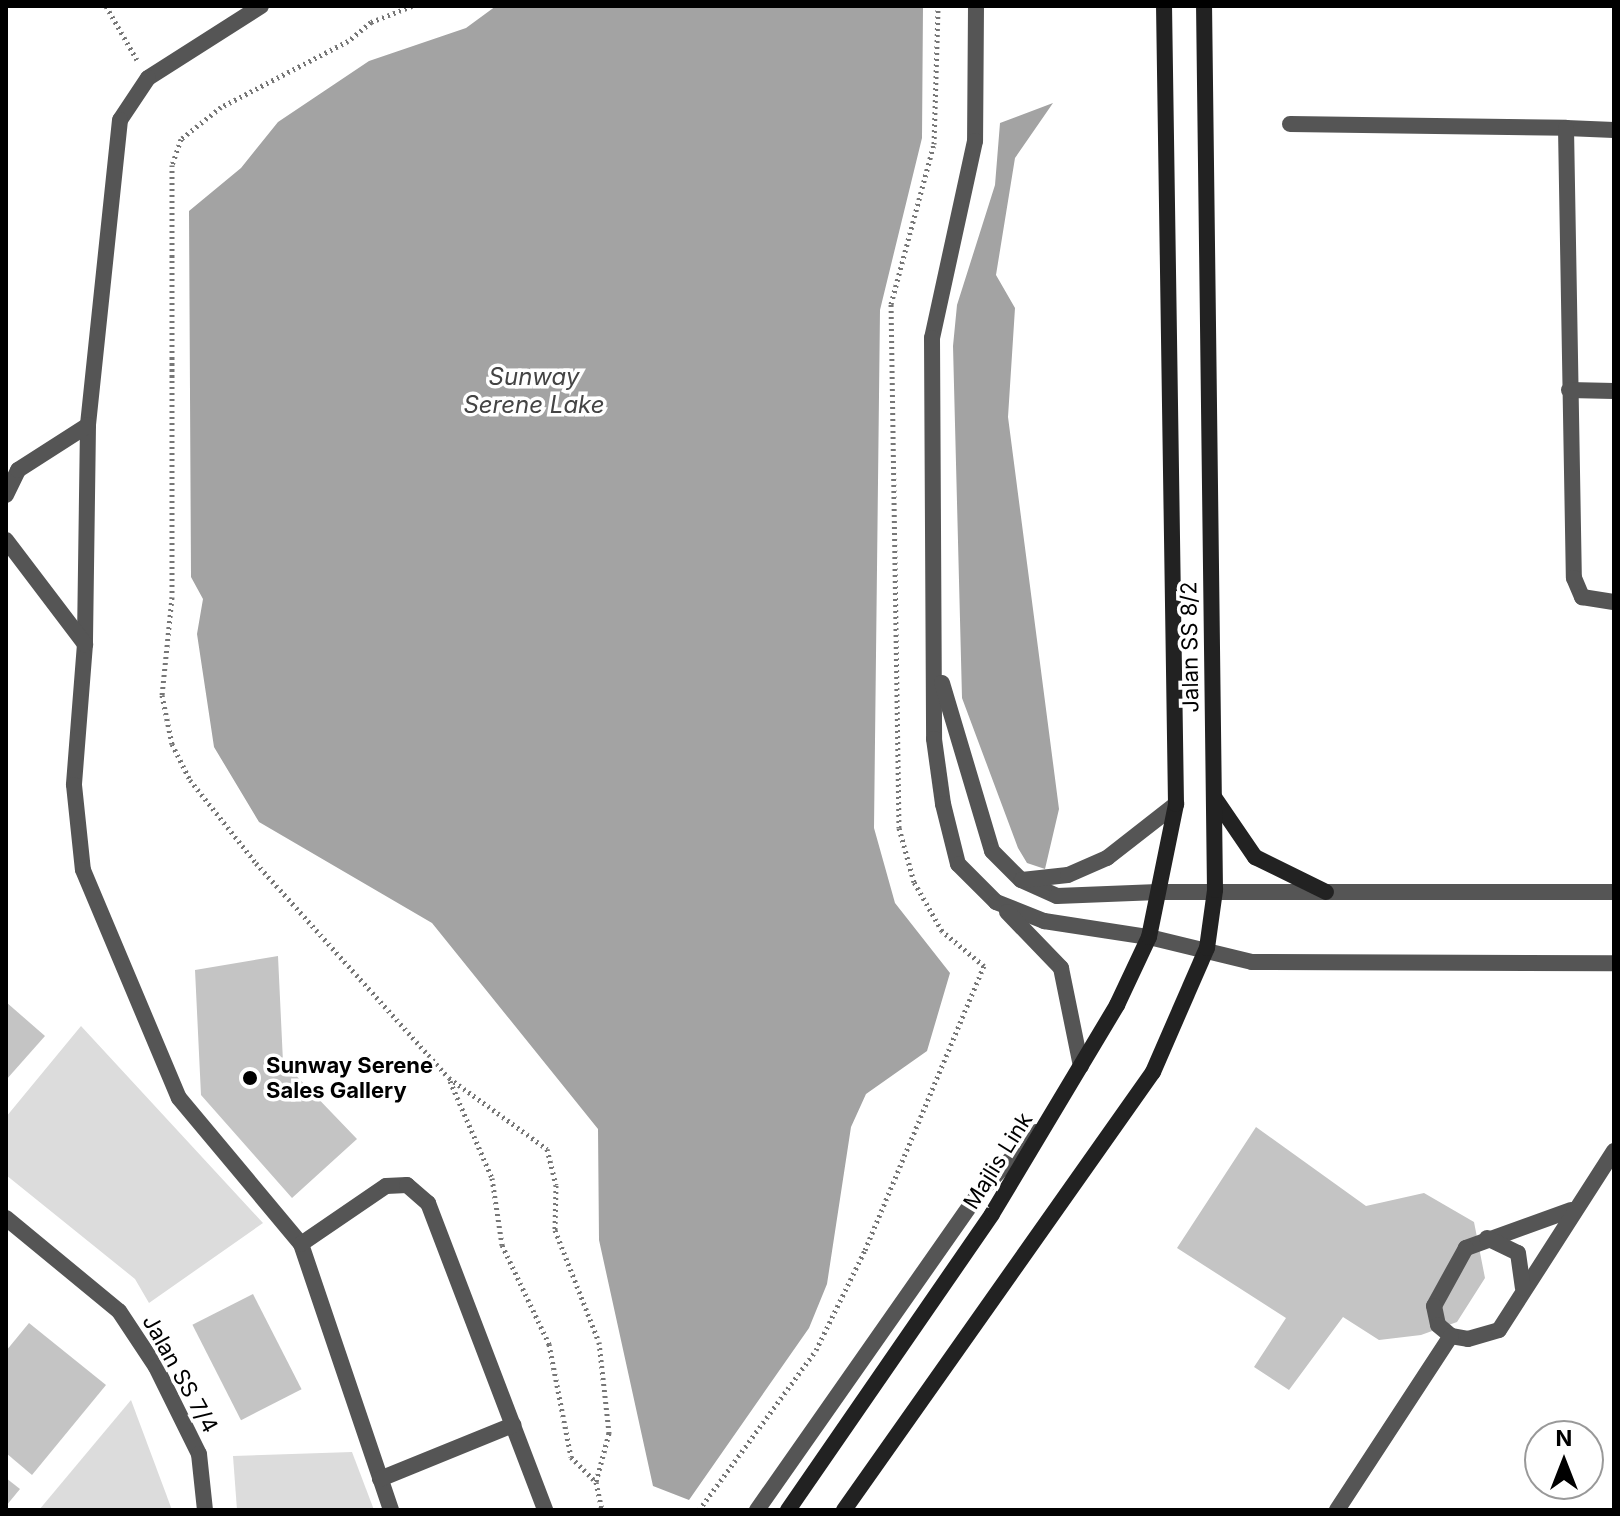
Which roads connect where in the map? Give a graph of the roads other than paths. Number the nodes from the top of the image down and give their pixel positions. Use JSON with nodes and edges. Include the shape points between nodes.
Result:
{"nodes":[{"id":1,"x":261,"y":6,"type":"edge"},
{"id":2,"x":976,"y":6,"type":"edge"},
{"id":3,"x":1164,"y":6,"type":"edge"},
{"id":4,"x":1204,"y":6,"type":"edge"},
{"id":5,"x":1290,"y":124,"type":"dead end"},
{"id":6,"x":1566,"y":128,"type":"junction"},
{"id":7,"x":1614,"y":130,"type":"edge"},
{"id":8,"x":1569,"y":390,"type":"junction"},
{"id":9,"x":1614,"y":391,"type":"edge"},
{"id":10,"x":88,"y":425,"type":"junction"},
{"id":11,"x":6,"y":495,"type":"edge"},
{"id":12,"x":6,"y":540,"type":"edge"},
{"id":13,"x":1614,"y":602,"type":"edge"},
{"id":14,"x":85,"y":644,"type":"junction"},
{"id":15,"x":936,"y":650,"type":"junction"},
{"id":16,"x":1213,"y":796,"type":"junction"},
{"id":17,"x":1176,"y":804,"type":"junction"},
{"id":18,"x":1021,"y":880,"type":"junction"},
{"id":19,"x":1215,"y":890,"type":"junction"},
{"id":20,"x":1158,"y":892,"type":"junction"},
{"id":21,"x":1326,"y":892,"type":"junction"},
{"id":22,"x":1614,"y":892,"type":"edge"},
{"id":23,"x":996,"y":902,"type":"junction"},
{"id":24,"x":1149,"y":937,"type":"junction"},
{"id":25,"x":1207,"y":948,"type":"junction"},
{"id":26,"x":1614,"y":963,"type":"edge"},
{"id":27,"x":1081,"y":1066,"type":"junction"},
{"id":28,"x":1054,"y":1113,"type":"junction"},
{"id":29,"x":1614,"y":1151,"type":"edge"},
{"id":30,"x":1571,"y":1210,"type":"junction"},
{"id":31,"x":6,"y":1218,"type":"edge"},
{"id":32,"x":1485,"y":1238,"type":"junction"},
{"id":33,"x":301,"y":1244,"type":"junction"},
{"id":34,"x":1523,"y":1288,"type":"junction"},
{"id":35,"x":1451,"y":1336,"type":"junction"},
{"id":36,"x":513,"y":1425,"type":"junction"},
{"id":37,"x":380,"y":1479,"type":"junction"},
{"id":38,"x":205,"y":1510,"type":"edge"},
{"id":39,"x":391,"y":1510,"type":"edge"},
{"id":40,"x":545,"y":1510,"type":"edge"},
{"id":41,"x":757,"y":1510,"type":"edge"},
{"id":42,"x":788,"y":1510,"type":"edge"},
{"id":43,"x":844,"y":1510,"type":"edge"},
{"id":44,"x":1337,"y":1510,"type":"edge"}],
"edges":[{"from":1,"to":10,"type":"street","via":[[148,78],[120,120]]},
{"from":2,"to":15,"type":"street","via":[[975,141],[932,338]]},
{"from":3,"to":17,"type":"main road","name":"Jalan SS 8/2"},
{"from":4,"to":16,"type":"main road","name":"Jalan SS 8/2"},
{"from":5,"to":6,"type":"street"},
{"from":6,"to":7,"type":"street"},
{"from":6,"to":8,"type":"street"},
{"from":8,"to":9,"type":"street"},
{"from":8,"to":13,"type":"street","via":[[1574,578],[1582,597]]},
{"from":10,"to":11,"type":"street","via":[[18,470]]},
{"from":10,"to":14,"type":"street"},
{"from":12,"to":14,"type":"street"},
{"from":14,"to":33,"type":"street","via":[[74,785],[83,870],[179,1098]]},
{"from":15,"to":18,"type":"street","via":[[954,737],[992,851]]},
{"from":15,"to":23,"type":"street","via":[[934,739],[943,804],[958,864]]},
{"from":16,"to":19,"type":"main road","name":"Jalan SS 8/2"},
{"from":16,"to":21,"type":"main road","via":[[1255,857]]},
{"from":17,"to":18,"type":"street","via":[[1107,858],[1068,875]]},
{"from":17,"to":20,"type":"main road","name":"Majlis Link"},
{"from":18,"to":20,"type":"street","via":[[1057,896]]},
{"from":19,"to":20,"type":"street"},
{"from":19,"to":21,"type":"street"},
{"from":19,"to":25,"type":"main road"},
{"from":20,"to":24,"type":"main road","name":"Majlis Link"},
{"from":21,"to":22,"type":"street"},
{"from":23,"to":24,"type":"street","via":[[1044,921]]},
{"from":23,"to":27,"type":"street","via":[[1039,938],[1061,968]]},
{"from":24,"to":25,"type":"street"},
{"from":24,"to":27,"type":"main road","name":"Majlis Link"},
{"from":25,"to":26,"type":"street","via":[[1252,962]]},
{"from":25,"to":43,"type":"main road","via":[[1153,1072]]},
{"from":27,"to":28,"type":"main road","name":"Majlis Link"},
{"from":28,"to":41,"type":"street","via":[[980,1192]]},
{"from":28,"to":42,"type":"main road","name":"Majlis Link"},
{"from":29,"to":30,"type":"street"},
{"from":30,"to":32,"type":"street"},
{"from":30,"to":34,"type":"street"},
{"from":31,"to":38,"type":"street","name":"Jalan SS 7/4","via":[[119,1311],[156,1367],[199,1454]]},
{"from":32,"to":34,"type":"street","via":[[1518,1253]]},
{"from":32,"to":35,"type":"street","via":[[1466,1248],[1434,1306],[1438,1325]]},
{"from":33,"to":36,"type":"street","via":[[386,1186],[407,1185],[428,1203]]},
{"from":33,"to":37,"type":"street"},
{"from":34,"to":35,"type":"street","via":[[1499,1330],[1468,1339]]},
{"from":35,"to":44,"type":"street"},
{"from":36,"to":37,"type":"street"},
{"from":36,"to":40,"type":"street"},
{"from":37,"to":39,"type":"street"}]}
